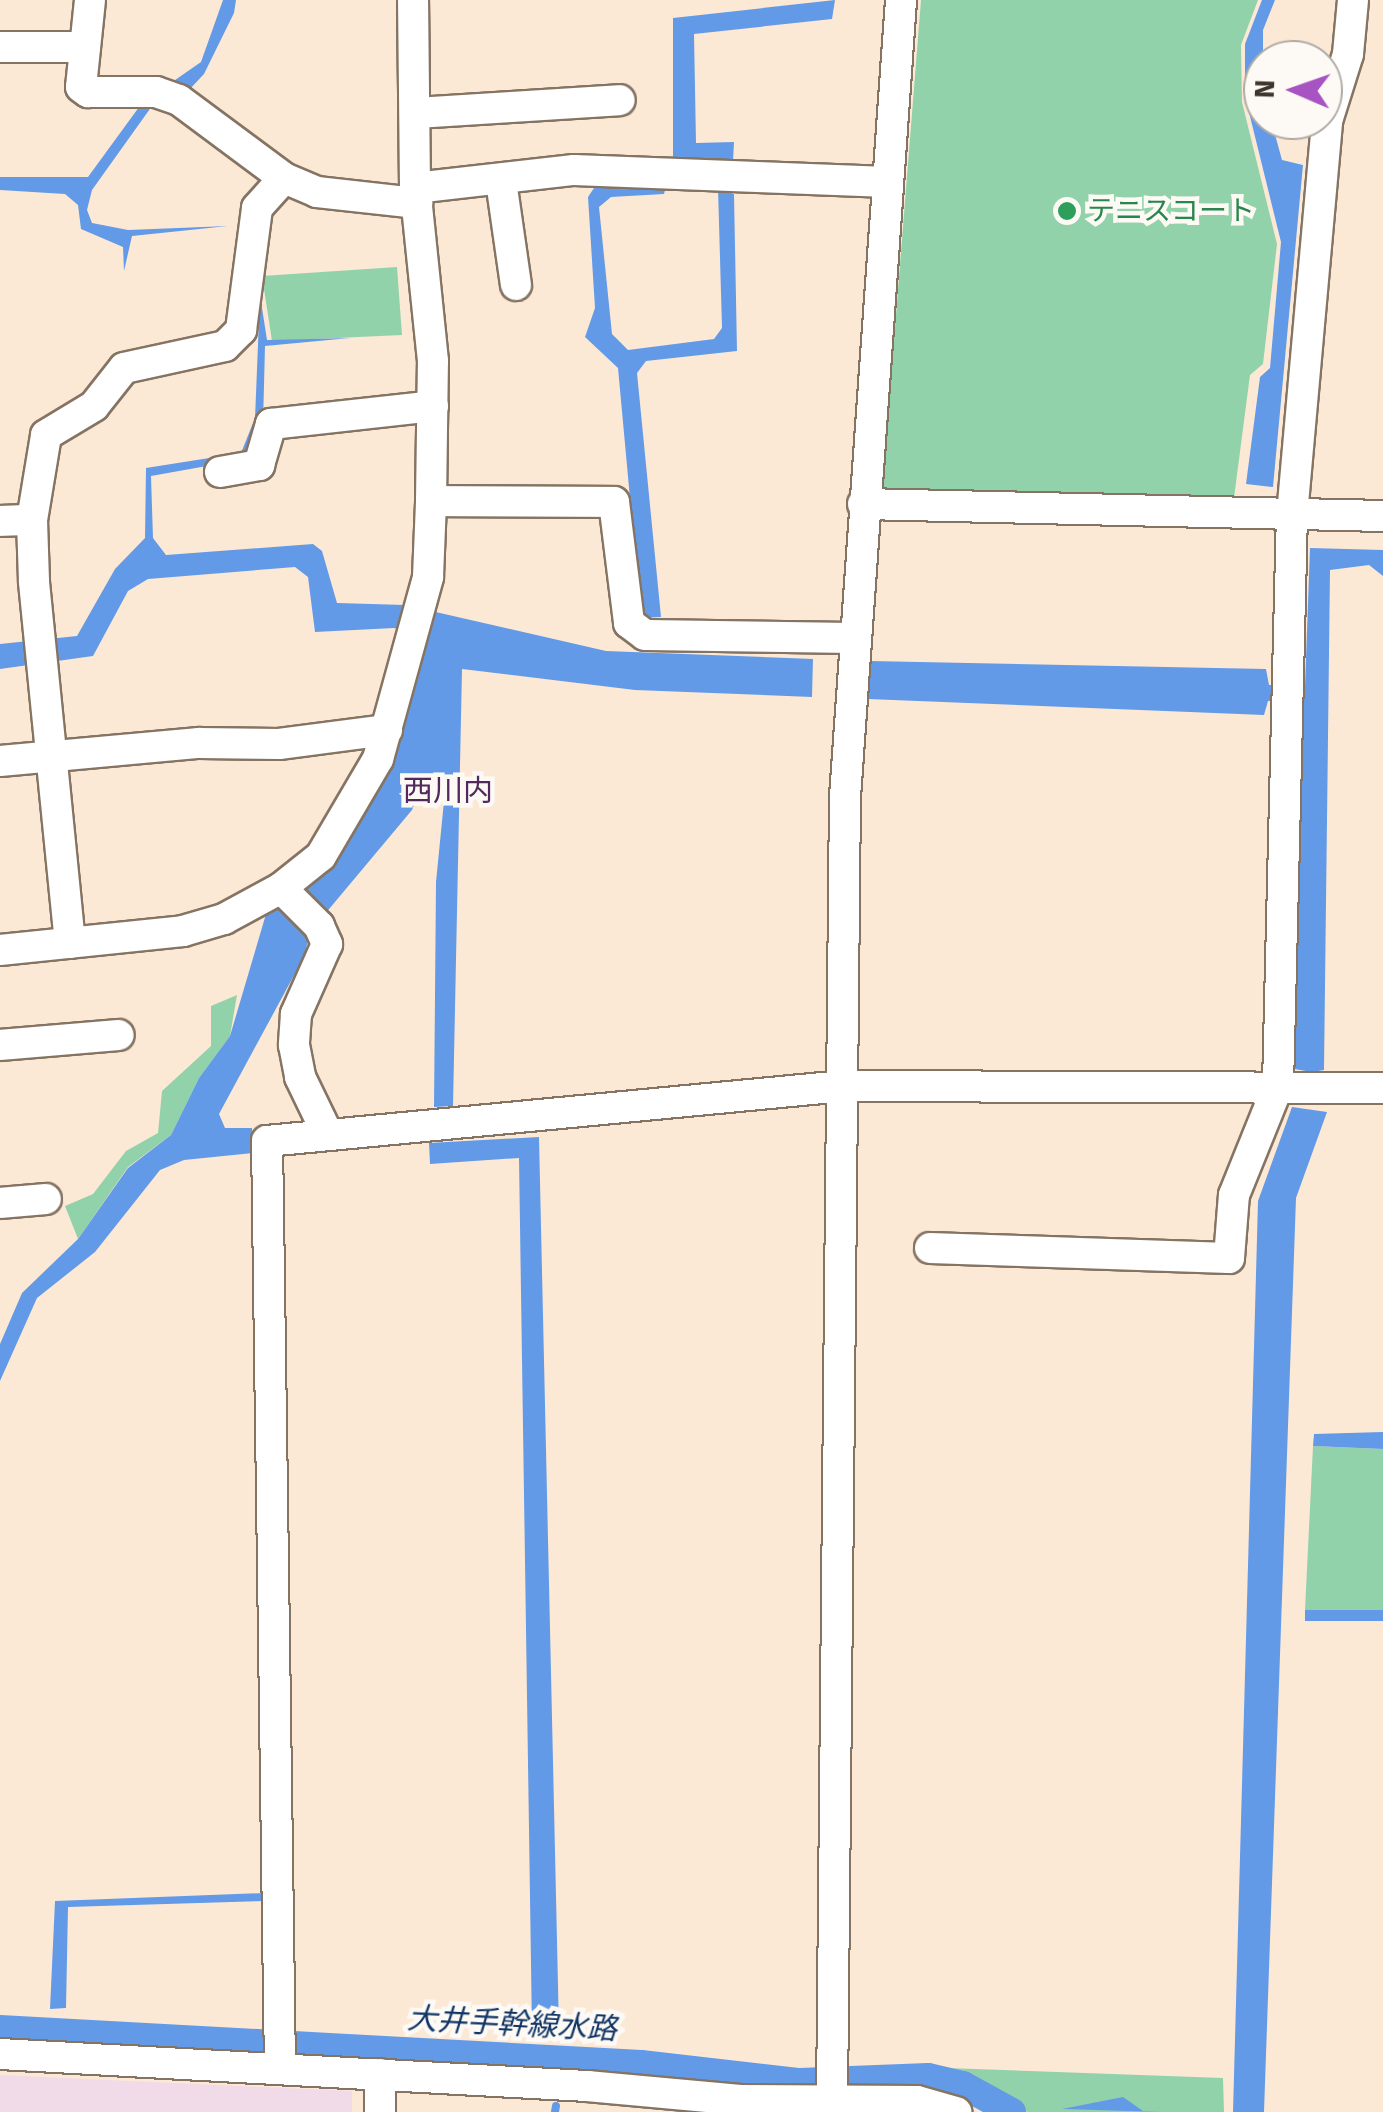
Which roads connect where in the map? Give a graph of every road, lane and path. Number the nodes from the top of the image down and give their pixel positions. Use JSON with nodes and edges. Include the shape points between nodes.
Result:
{"nodes":[{"id":1,"x":90,"y":0,"type":"edge"},
{"id":2,"x":413,"y":0,"type":"edge"},
{"id":3,"x":901,"y":0,"type":"edge"},
{"id":4,"x":1354,"y":0,"type":"edge"},
{"id":5,"x":0,"y":47,"type":"edge"},
{"id":6,"x":85,"y":47,"type":"junction"},
{"id":7,"x":620,"y":100,"type":"dead end"},
{"id":8,"x":414,"y":113,"type":"junction"},
{"id":9,"x":284,"y":178,"type":"junction"},
{"id":10,"x":501,"y":181,"type":"junction"},
{"id":11,"x":888,"y":182,"type":"junction"},
{"id":12,"x":416,"y":196,"type":"junction"},
{"id":13,"x":516,"y":286,"type":"dead end"},
{"id":14,"x":433,"y":406,"type":"junction"},
{"id":15,"x":220,"y":472,"type":"dead end"},
{"id":16,"x":431,"y":501,"type":"junction"},
{"id":17,"x":862,"y":504,"type":"junction"},
{"id":18,"x":1292,"y":515,"type":"junction"},
{"id":19,"x":1383,"y":516,"type":"edge"},
{"id":20,"x":32,"y":520,"type":"junction"},
{"id":21,"x":0,"y":521,"type":"edge"},
{"id":22,"x":855,"y":638,"type":"junction"},
{"id":23,"x":386,"y":730,"type":"junction"},
{"id":24,"x":55,"y":754,"type":"junction"},
{"id":25,"x":0,"y":761,"type":"edge"},
{"id":26,"x":285,"y":891,"type":"junction"},
{"id":27,"x":70,"y":942,"type":"junction"},
{"id":28,"x":0,"y":950,"type":"edge"},
{"id":29,"x":119,"y":1035,"type":"dead end"},
{"id":30,"x":0,"y":1045,"type":"edge"},
{"id":31,"x":843,"y":1086,"type":"junction"},
{"id":32,"x":1278,"y":1086,"type":"junction"},
{"id":33,"x":1383,"y":1088,"type":"edge"},
{"id":34,"x":328,"y":1136,"type":"junction"},
{"id":35,"x":46,"y":1199,"type":"dead end"},
{"id":36,"x":0,"y":1203,"type":"edge"},
{"id":37,"x":930,"y":1248,"type":"dead end"},
{"id":38,"x":280,"y":2052,"type":"junction"},
{"id":39,"x":0,"y":2054,"type":"edge"},
{"id":40,"x":380,"y":2074,"type":"junction"},
{"id":41,"x":831,"y":2088,"type":"junction"},
{"id":42,"x":380,"y":2112,"type":"edge"},
{"id":43,"x":956,"y":2112,"type":"edge"}],
"edges":[{"from":1,"to":6,"type":"street"},
{"from":2,"to":8,"type":"street"},
{"from":3,"to":11,"type":"street"},
{"from":4,"to":18,"type":"street","via":[[1348,54],[1327,120]]},
{"from":5,"to":6,"type":"street"},
{"from":6,"to":9,"type":"street","via":[[81,87],[88,92],[168,96]]},
{"from":7,"to":8,"type":"street"},
{"from":8,"to":12,"type":"street"},
{"from":9,"to":12,"type":"street","via":[[317,192]]},
{"from":9,"to":20,"type":"street","via":[[257,208],[242,330],[224,346],[124,368],[94,406],[54,426],[46,435]]},
{"from":10,"to":11,"type":"street","via":[[574,170]]},
{"from":10,"to":12,"type":"street"},
{"from":10,"to":13,"type":"street"},
{"from":11,"to":17,"type":"street"},
{"from":12,"to":14,"type":"street","via":[[431,310]]},
{"from":14,"to":15,"type":"street","via":[[271,424],[259,466]]},
{"from":14,"to":16,"type":"street"},
{"from":16,"to":22,"type":"street","via":[[614,502],[629,623],[653,635]]},
{"from":16,"to":23,"type":"street","via":[[420,600]]},
{"from":17,"to":18,"type":"street"},
{"from":17,"to":22,"type":"street"},
{"from":18,"to":19,"type":"street"},
{"from":18,"to":32,"type":"street"},
{"from":20,"to":21,"type":"street"},
{"from":20,"to":24,"type":"street"},
{"from":22,"to":31,"type":"street"},
{"from":23,"to":24,"type":"street","via":[[279,744]]},
{"from":23,"to":26,"type":"street","via":[[355,806],[321,856]]},
{"from":24,"to":25,"type":"street"},
{"from":24,"to":27,"type":"street"},
{"from":26,"to":27,"type":"street","via":[[184,931]]},
{"from":26,"to":34,"type":"street","via":[[319,926],[324,955],[296,1014],[294,1045],[300,1078]]},
{"from":27,"to":28,"type":"street"},
{"from":29,"to":30,"type":"street"},
{"from":31,"to":32,"type":"street"},
{"from":31,"to":34,"type":"street"},
{"from":31,"to":41,"type":"street"},
{"from":32,"to":33,"type":"street"},
{"from":32,"to":37,"type":"street","via":[[1234,1195],[1229,1258]]},
{"from":34,"to":38,"type":"street","via":[[267,1141]]},
{"from":35,"to":36,"type":"street"},
{"from":38,"to":39,"type":"street"},
{"from":38,"to":40,"type":"street"},
{"from":40,"to":41,"type":"street"},
{"from":40,"to":42,"type":"street"},
{"from":41,"to":43,"type":"street"}]}
